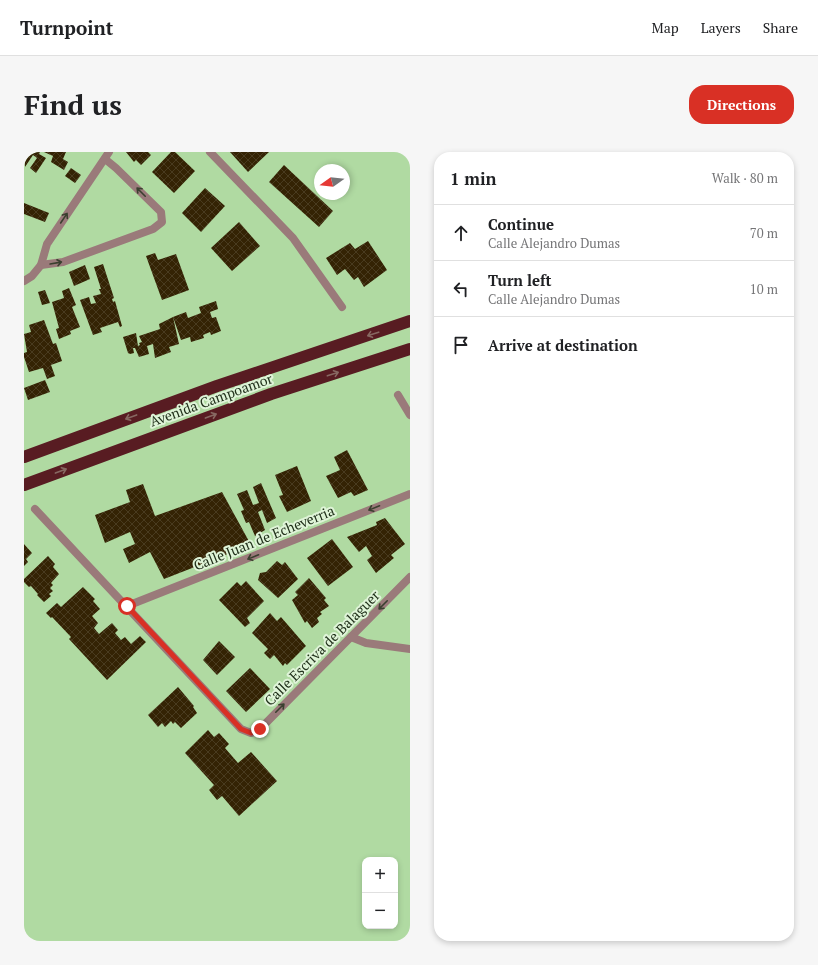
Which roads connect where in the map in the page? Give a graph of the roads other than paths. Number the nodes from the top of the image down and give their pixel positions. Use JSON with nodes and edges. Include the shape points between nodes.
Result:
{"nodes":[{"id":1,"x":210,"y":152,"type":"edge"},
{"id":2,"x":107,"y":156,"type":"edge"},
{"id":3,"x":41,"y":265,"type":"junction"},
{"id":4,"x":24,"y":281,"type":"edge"},
{"id":5,"x":342,"y":307,"type":"dead end"},
{"id":6,"x":410,"y":321,"type":"edge"},
{"id":7,"x":410,"y":349,"type":"edge"},
{"id":8,"x":398,"y":395,"type":"dead end"},
{"id":9,"x":410,"y":415,"type":"edge"},
{"id":10,"x":24,"y":457,"type":"edge"},
{"id":11,"x":24,"y":485,"type":"edge"},
{"id":12,"x":410,"y":494,"type":"edge"},
{"id":13,"x":35,"y":509,"type":"dead end"},
{"id":14,"x":410,"y":577,"type":"edge"},
{"id":15,"x":127,"y":606,"type":"junction"},
{"id":16,"x":351,"y":637,"type":"junction"},
{"id":17,"x":410,"y":649,"type":"edge"}],
"edges":[{"from":1,"to":5,"type":"street","via":[[293,238]]},
{"from":3,"to":2,"type":"street","one_way":true,"via":[[47,244]]},
{"from":3,"to":2,"type":"street","one_way":true,"via":[[62,262],[154,229],[162,222],[161,212]]},
{"from":3,"to":4,"type":"street"},
{"from":6,"to":10,"type":"highway","name":"Avenida Campoamor","one_way":true,"via":[[216,386]]},
{"from":11,"to":7,"type":"highway","name":"Avenida Campoamor","one_way":true,"via":[[271,394]]},
{"from":8,"to":9,"type":"street"},
{"from":12,"to":15,"type":"street","name":"Calle Juan de Echeverria","one_way":true},
{"from":13,"to":15,"type":"street"},
{"from":14,"to":16,"type":"street","name":"Calle Escriva de Balaguer","one_way":true},
{"from":15,"to":16,"type":"street","name":"Calle Escriva de Balaguer","one_way":true,"via":[[241,729],[251,733],[260,729]]},
{"from":16,"to":17,"type":"street"}]}
